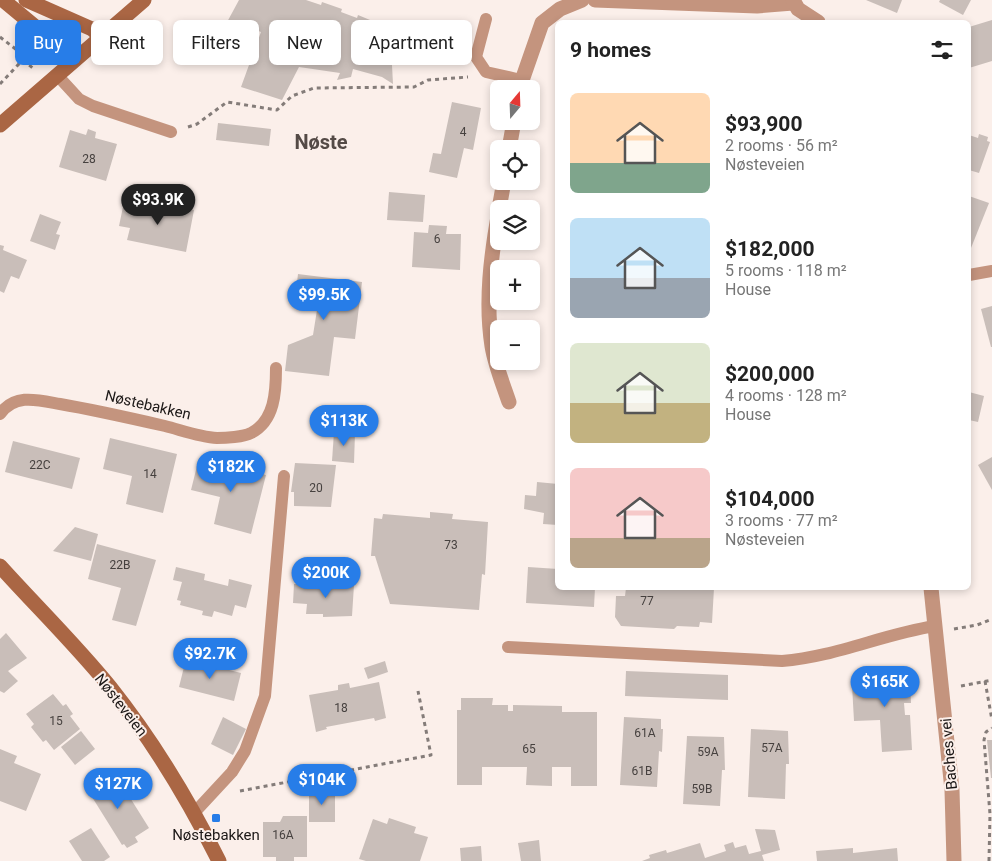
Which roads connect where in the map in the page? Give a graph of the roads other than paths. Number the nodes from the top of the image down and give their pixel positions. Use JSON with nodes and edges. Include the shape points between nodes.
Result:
{"nodes":[{"id":1,"x":3,"y":0,"type":"edge"},
{"id":2,"x":26,"y":0,"type":"edge"},
{"id":3,"x":144,"y":0,"type":"edge"},
{"id":4,"x":582,"y":0,"type":"edge"},
{"id":5,"x":595,"y":0,"type":"edge"},
{"id":6,"x":793,"y":2,"type":"edge"},
{"id":7,"x":486,"y":19,"type":"dead end"},
{"id":8,"x":27,"y":20,"type":"edge"},
{"id":9,"x":121,"y":20,"type":"edge"},
{"id":10,"x":815,"y":20,"type":"edge"},
{"id":11,"x":91,"y":29,"type":"edge"},
{"id":12,"x":91,"y":45,"type":"edge"},
{"id":13,"x":81,"y":53,"type":"edge"},
{"id":14,"x":67,"y":65,"type":"edge"},
{"id":15,"x":57,"y":74,"type":"junction"},
{"id":16,"x":509,"y":80,"type":"edge"},
{"id":17,"x":521,"y":80,"type":"edge"},
{"id":18,"x":0,"y":125,"type":"edge"},
{"id":19,"x":171,"y":132,"type":"dead end"},
{"id":20,"x":494,"y":250,"type":"edge"},
{"id":21,"x":992,"y":271,"type":"edge"},
{"id":22,"x":971,"y":275,"type":"edge"},
{"id":23,"x":276,"y":368,"type":"dead end"},
{"id":24,"x":509,"y":402,"type":"dead end"},
{"id":25,"x":0,"y":414,"type":"edge"},
{"id":26,"x":284,"y":476,"type":"dead end"},
{"id":27,"x":0,"y":566,"type":"edge"},
{"id":28,"x":931,"y":590,"type":"edge"},
{"id":29,"x":935,"y":629,"type":"junction"},
{"id":30,"x":508,"y":647,"type":"dead end"},
{"id":31,"x":194,"y":813,"type":"junction"},
{"id":32,"x":218,"y":861,"type":"edge"},
{"id":33,"x":954,"y":861,"type":"edge"}],
"edges":[{"from":1,"to":8,"type":"main road"},
{"from":2,"to":11,"type":"main road"},
{"from":3,"to":9,"type":"main road"},
{"from":4,"to":17,"type":"street","via":[[560,9],[542,23]]},
{"from":5,"to":6,"type":"street","via":[[757,6]]},
{"from":6,"to":10,"type":"street"},
{"from":7,"to":16,"type":"lane","via":[[476,57],[486,72]]},
{"from":12,"to":13,"type":"main road"},
{"from":14,"to":15,"type":"main road"},
{"from":15,"to":18,"type":"main road"},
{"from":15,"to":19,"type":"lane","via":[[79,99]]},
{"from":20,"to":24,"type":"street","via":[[490,322],[493,348]]},
{"from":21,"to":22,"type":"lane"},
{"from":23,"to":25,"type":"lane","name":"Nøstebakken","via":[[273,404],[263,422],[251,433],[217,438],[107,412],[33,399],[11,403]]},
{"from":26,"to":31,"type":"lane","via":[[265,696],[245,751],[232,772]]},
{"from":27,"to":31,"type":"main road","name":"Nøsteveien","via":[[109,686],[142,730]]},
{"from":28,"to":29,"type":"street","name":"Baches vei"},
{"from":29,"to":30,"type":"lane","via":[[888,636],[823,655],[782,661]]},
{"from":29,"to":33,"type":"street","name":"Baches vei","via":[[952,790]]},
{"from":31,"to":32,"type":"main road","name":"Nøsteveien"}]}
